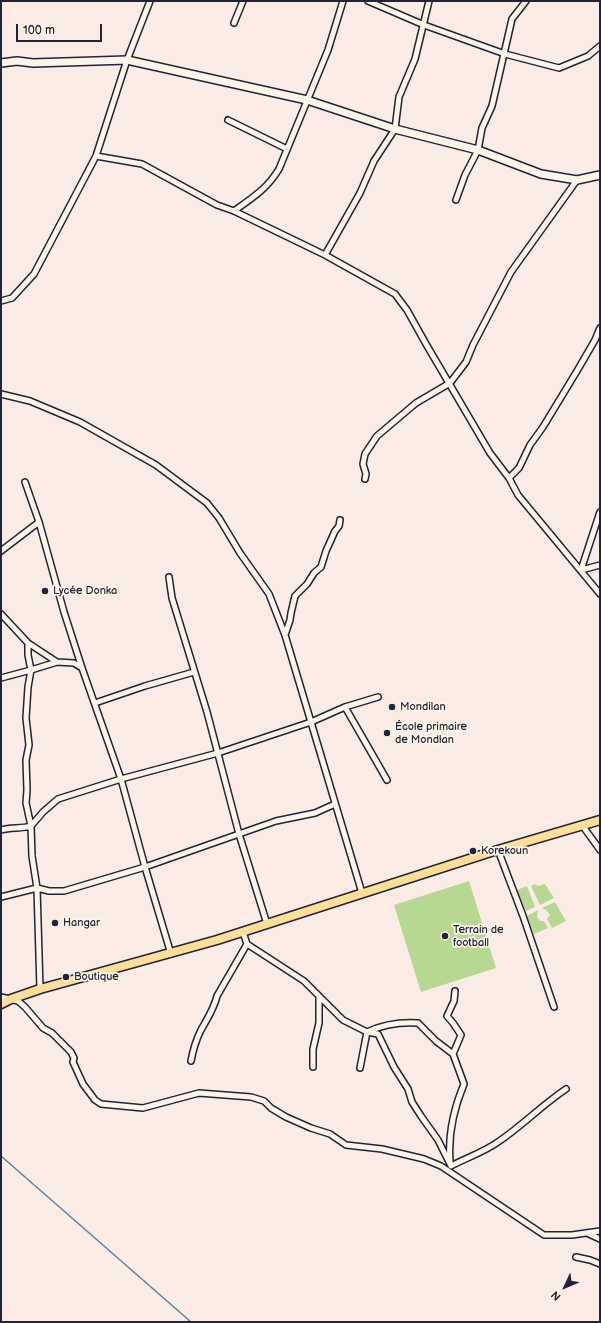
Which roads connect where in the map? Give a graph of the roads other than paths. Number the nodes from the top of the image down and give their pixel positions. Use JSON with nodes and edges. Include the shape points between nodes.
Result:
{"nodes":[{"id":1,"x":150,"y":1,"type":"edge"},
{"id":2,"x":243,"y":1,"type":"edge"},
{"id":3,"x":343,"y":1,"type":"edge"},
{"id":4,"x":368,"y":1,"type":"edge"},
{"id":5,"x":429,"y":1,"type":"edge"},
{"id":6,"x":526,"y":1,"type":"edge"},
{"id":7,"x":234,"y":23,"type":"dead end"},
{"id":8,"x":424,"y":25,"type":"junction"},
{"id":9,"x":600,"y":46,"type":"edge"},
{"id":10,"x":505,"y":54,"type":"junction"},
{"id":11,"x":127,"y":60,"type":"junction"},
{"id":12,"x":1,"y":63,"type":"edge"},
{"id":13,"x":307,"y":100,"type":"junction"},
{"id":14,"x":228,"y":120,"type":"dead end"},
{"id":15,"x":395,"y":129,"type":"junction"},
{"id":16,"x":287,"y":149,"type":"junction"},
{"id":17,"x":478,"y":150,"type":"junction"},
{"id":18,"x":96,"y":156,"type":"junction"},
{"id":19,"x":600,"y":175,"type":"edge"},
{"id":20,"x":577,"y":180,"type":"junction"},
{"id":21,"x":456,"y":200,"type":"dead end"},
{"id":22,"x":234,"y":211,"type":"junction"},
{"id":23,"x":325,"y":255,"type":"junction"},
{"id":24,"x":1,"y":301,"type":"edge"},
{"id":25,"x":600,"y":328,"type":"edge"},
{"id":26,"x":598,"y":340,"type":"edge"},
{"id":27,"x":450,"y":383,"type":"junction"},
{"id":28,"x":1,"y":394,"type":"edge"},
{"id":29,"x":509,"y":478,"type":"junction"},
{"id":30,"x":365,"y":479,"type":"dead end"},
{"id":31,"x":25,"y":482,"type":"dead end"},
{"id":32,"x":600,"y":512,"type":"edge"},
{"id":33,"x":340,"y":520,"type":"dead end"},
{"id":34,"x":39,"y":522,"type":"junction"},
{"id":35,"x":1,"y":551,"type":"edge"},
{"id":36,"x":600,"y":565,"type":"edge"},
{"id":37,"x":581,"y":570,"type":"junction"},
{"id":38,"x":169,"y":577,"type":"dead end"},
{"id":39,"x":600,"y":594,"type":"edge"},
{"id":40,"x":1,"y":614,"type":"edge"},
{"id":41,"x":285,"y":635,"type":"junction"},
{"id":42,"x":28,"y":643,"type":"junction"},
{"id":43,"x":57,"y":662,"type":"junction"},
{"id":44,"x":82,"y":668,"type":"junction"},
{"id":45,"x":31,"y":670,"type":"junction"},
{"id":46,"x":194,"y":672,"type":"junction"},
{"id":47,"x":1,"y":678,"type":"edge"},
{"id":48,"x":378,"y":697,"type":"dead end"},
{"id":49,"x":95,"y":703,"type":"junction"},
{"id":50,"x":345,"y":707,"type":"junction"},
{"id":51,"x":311,"y":722,"type":"junction"},
{"id":52,"x":218,"y":753,"type":"junction"},
{"id":53,"x":121,"y":779,"type":"junction"},
{"id":54,"x":387,"y":780,"type":"dead end"},
{"id":55,"x":335,"y":804,"type":"junction"},
{"id":56,"x":600,"y":820,"type":"edge"},
{"id":57,"x":582,"y":825,"type":"junction"},
{"id":58,"x":31,"y":826,"type":"junction"},
{"id":59,"x":1,"y":830,"type":"edge"},
{"id":60,"x":239,"y":834,"type":"junction"},
{"id":61,"x":498,"y":850,"type":"junction"},
{"id":62,"x":600,"y":850,"type":"edge"},
{"id":63,"x":145,"y":867,"type":"junction"},
{"id":64,"x":37,"y":888,"type":"junction"},
{"id":65,"x":362,"y":893,"type":"junction"},
{"id":66,"x":1,"y":897,"type":"edge"},
{"id":67,"x":267,"y":924,"type":"junction"},
{"id":68,"x":243,"y":932,"type":"junction"},
{"id":69,"x":247,"y":944,"type":"junction"},
{"id":70,"x":171,"y":954,"type":"junction"},
{"id":71,"x":40,"y":989,"type":"junction"},
{"id":72,"x":455,"y":991,"type":"dead end"},
{"id":73,"x":319,"y":996,"type":"junction"},
{"id":74,"x":1,"y":997,"type":"edge"},
{"id":75,"x":11,"y":999,"type":"junction"},
{"id":76,"x":1,"y":1004,"type":"edge"},
{"id":77,"x":554,"y":1007,"type":"dead end"},
{"id":78,"x":367,"y":1032,"type":"junction"},
{"id":79,"x":453,"y":1054,"type":"junction"},
{"id":80,"x":191,"y":1061,"type":"dead end"},
{"id":81,"x":313,"y":1067,"type":"dead end"},
{"id":82,"x":360,"y":1068,"type":"dead end"},
{"id":83,"x":566,"y":1088,"type":"dead end"},
{"id":84,"x":451,"y":1166,"type":"junction"},
{"id":85,"x":600,"y":1231,"type":"edge"},
{"id":86,"x":586,"y":1233,"type":"junction"},
{"id":87,"x":600,"y":1238,"type":"edge"},
{"id":88,"x":576,"y":1257,"type":"dead end"},
{"id":89,"x":600,"y":1264,"type":"edge"}],
"edges":[{"from":1,"to":11,"type":"street"},
{"from":2,"to":7,"type":"street"},
{"from":3,"to":13,"type":"street","via":[[328,50]]},
{"from":4,"to":8,"type":"street"},
{"from":5,"to":8,"type":"street"},
{"from":6,"to":10,"type":"street","via":[[512,19]]},
{"from":8,"to":10,"type":"street"},
{"from":8,"to":15,"type":"street","via":[[415,60],[399,97]]},
{"from":9,"to":10,"type":"street","via":[[588,56],[559,68]]},
{"from":10,"to":17,"type":"street","via":[[492,106],[482,128]]},
{"from":11,"to":12,"type":"main road"},
{"from":11,"to":13,"type":"main road"},
{"from":11,"to":18,"type":"street"},
{"from":13,"to":15,"type":"main road"},
{"from":13,"to":16,"type":"street"},
{"from":14,"to":16,"type":"street"},
{"from":15,"to":17,"type":"main road"},
{"from":15,"to":23,"type":"street","via":[[374,161],[360,193]]},
{"from":16,"to":22,"type":"street","via":[[274,178],[264,189]]},
{"from":17,"to":20,"type":"main road","via":[[541,174]]},
{"from":17,"to":21,"type":"street"},
{"from":18,"to":22,"type":"street","via":[[142,164],[217,205]]},
{"from":18,"to":24,"type":"street","via":[[34,274],[12,298]]},
{"from":19,"to":20,"type":"main road"},
{"from":20,"to":27,"type":"street","via":[[511,272],[466,362]]},
{"from":22,"to":23,"type":"street"},
{"from":23,"to":27,"type":"street","via":[[395,294]]},
{"from":25,"to":26,"type":"street"},
{"from":26,"to":29,"type":"street","via":[[530,445],[519,468]]},
{"from":27,"to":29,"type":"street","via":[[490,453]]},
{"from":27,"to":30,"type":"street","via":[[416,403],[377,436],[365,454]]},
{"from":28,"to":41,"type":"street","via":[[30,401],[80,422],[156,465],[207,503],[269,594]]},
{"from":29,"to":37,"type":"street","via":[[518,495]]},
{"from":31,"to":34,"type":"street"},
{"from":32,"to":37,"type":"street"},
{"from":33,"to":41,"type":"street","via":[[321,567],[295,596]]},
{"from":34,"to":35,"type":"street"},
{"from":34,"to":44,"type":"street"},
{"from":36,"to":37,"type":"street"},
{"from":37,"to":39,"type":"street"},
{"from":38,"to":46,"type":"street","via":[[172,598]]},
{"from":40,"to":42,"type":"street"},
{"from":41,"to":51,"type":"street"},
{"from":42,"to":43,"type":"street"},
{"from":42,"to":45,"type":"street"},
{"from":43,"to":44,"type":"street","via":[[74,663]]},
{"from":43,"to":45,"type":"street"},
{"from":44,"to":49,"type":"street"},
{"from":45,"to":47,"type":"street"},
{"from":45,"to":58,"type":"street","via":[[26,718],[26,803]]},
{"from":46,"to":49,"type":"street"},
{"from":46,"to":52,"type":"street"},
{"from":48,"to":50,"type":"street"},
{"from":49,"to":53,"type":"street"},
{"from":50,"to":51,"type":"street"},
{"from":50,"to":54,"type":"street"},
{"from":51,"to":52,"type":"street"},
{"from":51,"to":55,"type":"street"},
{"from":52,"to":53,"type":"street"},
{"from":52,"to":60,"type":"street"},
{"from":53,"to":58,"type":"street","via":[[58,799]]},
{"from":53,"to":63,"type":"street"},
{"from":55,"to":60,"type":"street","via":[[315,813],[276,821]]},
{"from":55,"to":65,"type":"street"},
{"from":56,"to":57,"type":"main road"},
{"from":57,"to":61,"type":"main road"},
{"from":57,"to":62,"type":"street"},
{"from":58,"to":59,"type":"street"},
{"from":58,"to":64,"type":"street"},
{"from":60,"to":63,"type":"street"},
{"from":60,"to":67,"type":"street"},
{"from":61,"to":65,"type":"main road"},
{"from":61,"to":77,"type":"street"},
{"from":63,"to":64,"type":"street","via":[[64,891]]},
{"from":63,"to":70,"type":"street"},
{"from":64,"to":66,"type":"street"},
{"from":64,"to":71,"type":"street"},
{"from":65,"to":67,"type":"main road"},
{"from":67,"to":68,"type":"main road"},
{"from":68,"to":69,"type":"street"},
{"from":68,"to":70,"type":"main road"},
{"from":69,"to":73,"type":"street","via":[[304,980]]},
{"from":69,"to":80,"type":"street","via":[[217,996],[200,1033]]},
{"from":70,"to":71,"type":"main road"},
{"from":71,"to":75,"type":"main road"},
{"from":72,"to":79,"type":"street","via":[[447,1016],[461,1035]]},
{"from":73,"to":78,"type":"street","via":[[344,1020]]},
{"from":73,"to":81,"type":"street","via":[[319,1023]]},
{"from":74,"to":75,"type":"street"},
{"from":75,"to":76,"type":"main road"},
{"from":75,"to":86,"type":"street","via":[[25,1007],[43,1028],[71,1052],[76,1072],[97,1102],[143,1108],[199,1093],[250,1097],[264,1101],[280,1114],[330,1134],[346,1145],[382,1149],[424,1159],[441,1166],[544,1236]]},
{"from":78,"to":79,"type":"street","via":[[403,1023],[418,1023]]},
{"from":78,"to":82,"type":"street"},
{"from":78,"to":84,"type":"street","via":[[378,1034],[408,1089],[412,1102],[438,1140]]},
{"from":79,"to":84,"type":"street","via":[[464,1084],[451,1125]]},
{"from":83,"to":84,"type":"street","via":[[497,1143]]},
{"from":85,"to":86,"type":"street"},
{"from":86,"to":87,"type":"street"},
{"from":88,"to":89,"type":"street"}]}
